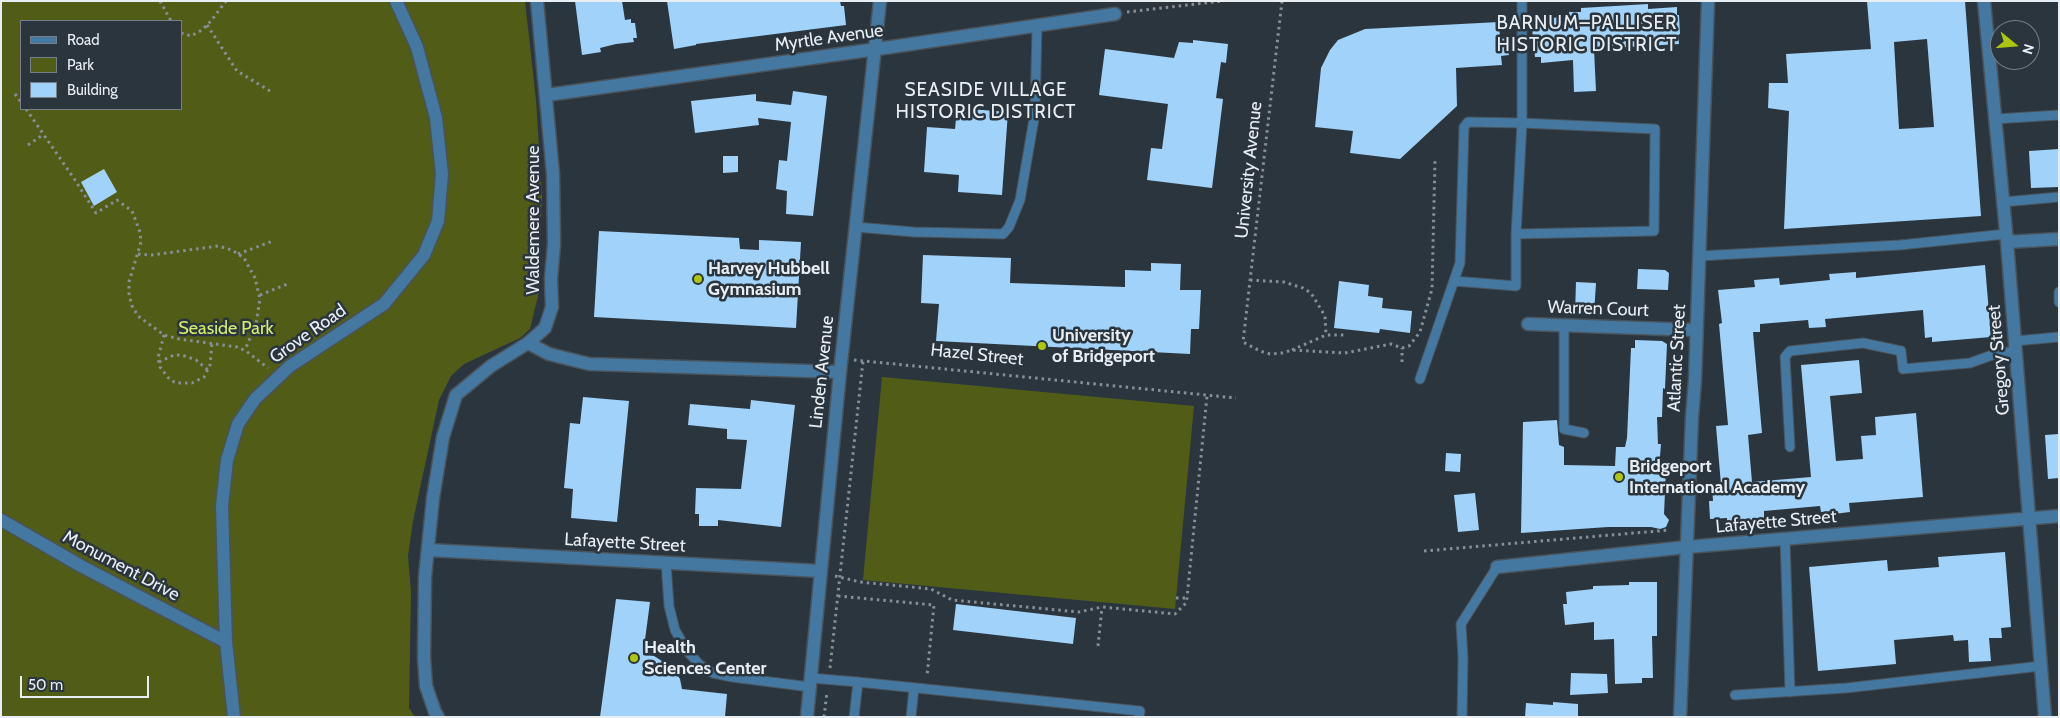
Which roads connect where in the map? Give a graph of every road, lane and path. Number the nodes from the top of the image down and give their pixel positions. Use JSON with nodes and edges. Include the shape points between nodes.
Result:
{"nodes":[{"id":1,"x":160,"y":1,"type":"edge"},
{"id":2,"x":226,"y":1,"type":"edge"},
{"id":3,"x":396,"y":1,"type":"edge"},
{"id":4,"x":537,"y":1,"type":"edge"},
{"id":5,"x":880,"y":1,"type":"edge"},
{"id":6,"x":1223,"y":1,"type":"edge"},
{"id":7,"x":1282,"y":1,"type":"edge"},
{"id":8,"x":1522,"y":1,"type":"edge"},
{"id":9,"x":1708,"y":1,"type":"edge"},
{"id":10,"x":1984,"y":1,"type":"edge"},
{"id":11,"x":1115,"y":14,"type":"joint"},
{"id":12,"x":170,"y":20,"type":"edge"},
{"id":13,"x":207,"y":25,"type":"junction"},
{"id":14,"x":1037,"y":26,"type":"junction"},
{"id":15,"x":182,"y":34,"type":"edge"},
{"id":16,"x":875,"y":50,"type":"junction"},
{"id":17,"x":270,"y":91,"type":"dead end"},
{"id":18,"x":15,"y":94,"type":"dead end"},
{"id":19,"x":547,"y":95,"type":"junction"},
{"id":20,"x":20,"y":101,"type":"edge"},
{"id":21,"x":27,"y":110,"type":"edge"},
{"id":22,"x":2059,"y":114,"type":"edge"},
{"id":23,"x":1995,"y":120,"type":"junction"},
{"id":24,"x":1522,"y":123,"type":"junction"},
{"id":25,"x":44,"y":134,"type":"junction"},
{"id":26,"x":28,"y":145,"type":"dead end"},
{"id":27,"x":1434,"y":160,"type":"dead end"},
{"id":28,"x":2059,"y":197,"type":"edge"},
{"id":29,"x":2003,"y":202,"type":"junction"},
{"id":30,"x":856,"y":227,"type":"junction"},
{"id":31,"x":1516,"y":234,"type":"junction"},
{"id":32,"x":2007,"y":238,"type":"junction"},
{"id":33,"x":2059,"y":239,"type":"edge"},
{"id":34,"x":273,"y":241,"type":"dead end"},
{"id":35,"x":138,"y":254,"type":"junction"},
{"id":36,"x":238,"y":254,"type":"junction"},
{"id":37,"x":1699,"y":256,"type":"junction"},
{"id":38,"x":1250,"y":280,"type":"junction"},
{"id":39,"x":1454,"y":281,"type":"junction"},
{"id":40,"x":290,"y":283,"type":"dead end"},
{"id":41,"x":2059,"y":292,"type":"edge"},
{"id":42,"x":260,"y":295,"type":"junction"},
{"id":43,"x":2059,"y":302,"type":"edge"},
{"id":44,"x":1528,"y":324,"type":"dead end"},
{"id":45,"x":1564,"y":325,"type":"junction"},
{"id":46,"x":1696,"y":330,"type":"junction"},
{"id":47,"x":164,"y":335,"type":"junction"},
{"id":48,"x":1347,"y":335,"type":"dead end"},
{"id":49,"x":1326,"y":336,"type":"junction"},
{"id":50,"x":2059,"y":337,"type":"edge"},
{"id":51,"x":528,"y":342,"type":"junction"},
{"id":52,"x":212,"y":343,"type":"junction"},
{"id":53,"x":2016,"y":346,"type":"junction"},
{"id":54,"x":1402,"y":348,"type":"junction"},
{"id":55,"x":245,"y":350,"type":"junction"},
{"id":56,"x":1292,"y":350,"type":"junction"},
{"id":57,"x":159,"y":362,"type":"junction"},
{"id":58,"x":1402,"y":362,"type":"dead end"},
{"id":59,"x":208,"y":370,"type":"junction"},
{"id":60,"x":840,"y":372,"type":"junction"},
{"id":61,"x":279,"y":376,"type":"junction"},
{"id":62,"x":1420,"y":379,"type":"dead end"},
{"id":63,"x":1207,"y":396,"type":"junction"},
{"id":64,"x":1236,"y":398,"type":"dead end"},
{"id":65,"x":1584,"y":433,"type":"dead end"},
{"id":66,"x":1790,"y":447,"type":"dead end"},
{"id":67,"x":2059,"y":516,"type":"edge"},
{"id":68,"x":2030,"y":519,"type":"junction"},
{"id":69,"x":1,"y":520,"type":"edge"},
{"id":70,"x":1670,"y":530,"type":"dead end"},
{"id":71,"x":1785,"y":539,"type":"junction"},
{"id":72,"x":1687,"y":547,"type":"junction"},
{"id":73,"x":428,"y":550,"type":"junction"},
{"id":74,"x":1424,"y":551,"type":"dead end"},
{"id":75,"x":666,"y":563,"type":"junction"},
{"id":76,"x":1497,"y":566,"type":"joint"},
{"id":77,"x":820,"y":575,"type":"junction"},
{"id":78,"x":840,"y":576,"type":"junction"},
{"id":79,"x":838,"y":596,"type":"junction"},
{"id":80,"x":1176,"y":598,"type":"dead end"},
{"id":81,"x":1187,"y":598,"type":"junction"},
{"id":82,"x":1102,"y":607,"type":"junction"},
{"id":83,"x":226,"y":642,"type":"junction"},
{"id":84,"x":1098,"y":646,"type":"dead end"},
{"id":85,"x":2041,"y":666,"type":"junction"},
{"id":86,"x":828,"y":679,"type":"junction"},
{"id":87,"x":858,"y":682,"type":"junction"},
{"id":88,"x":811,"y":683,"type":"junction"},
{"id":89,"x":914,"y":688,"type":"junction"},
{"id":90,"x":926,"y":689,"type":"junction"},
{"id":91,"x":1790,"y":692,"type":"junction"},
{"id":92,"x":1736,"y":695,"type":"dead end"},
{"id":93,"x":234,"y":717,"type":"edge"},
{"id":94,"x":438,"y":717,"type":"edge"},
{"id":95,"x":808,"y":717,"type":"edge"},
{"id":96,"x":824,"y":717,"type":"edge"},
{"id":97,"x":854,"y":717,"type":"edge"},
{"id":98,"x":911,"y":717,"type":"edge"},
{"id":99,"x":1140,"y":717,"type":"edge"},
{"id":100,"x":1462,"y":717,"type":"edge"},
{"id":101,"x":1680,"y":717,"type":"edge"},
{"id":102,"x":2045,"y":717,"type":"edge"}],
"edges":[{"from":1,"to":12,"type":"path"},
{"from":2,"to":13,"type":"path"},
{"from":3,"to":61,"type":"street","name":"Grove Road","via":[[417,47],[436,118],[442,174],[438,221],[424,255],[384,304]]},
{"from":4,"to":19,"type":"street","name":"Waldemere Avenue"},
{"from":5,"to":16,"type":"street","name":"Linden Avenue"},
{"from":6,"to":11,"type":"path"},
{"from":7,"to":38,"type":"path","name":"University Avenue"},
{"from":8,"to":24,"type":"lane"},
{"from":9,"to":37,"type":"street","name":"Atlantic Street"},
{"from":10,"to":23,"type":"street","name":"Gregory Street"},
{"from":11,"to":14,"type":"street","name":"Myrtle Avenue"},
{"from":13,"to":15,"type":"path","via":[[191,36]]},
{"from":13,"to":17,"type":"path","via":[[237,70]]},
{"from":14,"to":16,"type":"street","name":"Myrtle Avenue"},
{"from":14,"to":30,"type":"lane","via":[[1035,113],[1020,200],[1004,234]]},
{"from":16,"to":19,"type":"street","name":"Myrtle Avenue"},
{"from":16,"to":30,"type":"street","name":"Linden Avenue"},
{"from":18,"to":20,"type":"path"},
{"from":19,"to":51,"type":"street","name":"Waldemere Avenue","via":[[554,174],[552,307],[545,328]]},
{"from":21,"to":25,"type":"path"},
{"from":22,"to":23,"type":"lane"},
{"from":23,"to":29,"type":"street","name":"Gregory Street"},
{"from":24,"to":31,"type":"lane"},
{"from":24,"to":31,"type":"lane","via":[[1656,129],[1654,232]]},
{"from":24,"to":39,"type":"lane","via":[[1468,122],[1464,127],[1460,263]]},
{"from":25,"to":26,"type":"path"},
{"from":25,"to":35,"type":"path","via":[[96,213],[117,200],[132,211],[140,232]]},
{"from":27,"to":54,"type":"path","via":[[1430,299],[1416,339]]},
{"from":28,"to":29,"type":"lane"},
{"from":29,"to":32,"type":"street","name":"Gregory Street"},
{"from":30,"to":60,"type":"street","name":"Linden Avenue"},
{"from":31,"to":39,"type":"lane","via":[[1516,286]]},
{"from":32,"to":33,"type":"street"},
{"from":32,"to":37,"type":"lane"},
{"from":32,"to":53,"type":"street","name":"Gregory Street"},
{"from":34,"to":36,"type":"path"},
{"from":35,"to":36,"type":"path","via":[[218,246]]},
{"from":35,"to":47,"type":"path","via":[[128,294],[138,316]]},
{"from":36,"to":42,"type":"path","via":[[251,269]]},
{"from":37,"to":46,"type":"street","name":"Atlantic Street"},
{"from":38,"to":49,"type":"path","via":[[1284,282],[1304,288],[1325,316]]},
{"from":38,"to":56,"type":"path","name":"University Avenue","via":[[1243,342],[1270,354]]},
{"from":39,"to":62,"type":"lane"},
{"from":40,"to":42,"type":"path"},
{"from":41,"to":43,"type":"lane"},
{"from":42,"to":55,"type":"path","via":[[256,324]]},
{"from":44,"to":45,"type":"street","name":"Warren Court"},
{"from":45,"to":46,"type":"street","name":"Warren Court"},
{"from":45,"to":65,"type":"lane","via":[[1564,428]]},
{"from":46,"to":72,"type":"street","name":"Atlantic Street"},
{"from":47,"to":52,"type":"path"},
{"from":47,"to":57,"type":"path"},
{"from":48,"to":49,"type":"path"},
{"from":49,"to":56,"type":"path"},
{"from":50,"to":53,"type":"lane"},
{"from":51,"to":60,"type":"street","via":[[549,354],[589,364]]},
{"from":51,"to":73,"type":"street","name":"Waldemere Avenue","via":[[490,366],[456,395],[443,437]]},
{"from":52,"to":55,"type":"path"},
{"from":52,"to":59,"type":"path"},
{"from":53,"to":66,"type":"lane","via":[[1970,363],[1904,369],[1901,351],[1863,343],[1790,351],[1785,357]]},
{"from":53,"to":68,"type":"street","name":"Gregory Street"},
{"from":54,"to":56,"type":"path","via":[[1391,344],[1345,354]]},
{"from":54,"to":58,"type":"path"},
{"from":55,"to":61,"type":"path"},
{"from":57,"to":59,"type":"path","via":[[182,355],[196,360]]},
{"from":57,"to":59,"type":"path","via":[[170,380],[177,382],[192,383]]},
{"from":60,"to":77,"type":"street","name":"Linden Avenue"},
{"from":61,"to":83,"type":"street","name":"Grove Road","via":[[255,398],[238,424],[227,460],[222,506]]},
{"from":63,"to":64,"type":"path","name":"Hazel Street"},
{"from":63,"to":78,"type":"path","name":"Hazel Street","via":[[863,361]]},
{"from":63,"to":81,"type":"path"},
{"from":67,"to":68,"type":"street","name":"Lafayette Street"},
{"from":68,"to":71,"type":"street","name":"Lafayette Street"},
{"from":68,"to":85,"type":"street","name":"Gregory Street"},
{"from":69,"to":83,"type":"street","name":"Monument Drive"},
{"from":70,"to":74,"type":"path"},
{"from":71,"to":72,"type":"street","name":"Lafayette Street"},
{"from":71,"to":91,"type":"lane"},
{"from":72,"to":76,"type":"street","name":"Lafayette Street"},
{"from":72,"to":101,"type":"street","name":"Atlantic Street"},
{"from":73,"to":75,"type":"street","name":"Lafayette Street"},
{"from":73,"to":94,"type":"street","name":"Waldemere Avenue","via":[[424,658],[426,686]]},
{"from":75,"to":77,"type":"street","name":"Lafayette Street"},
{"from":75,"to":88,"type":"lane","via":[[669,606],[675,630],[700,665],[713,673],[732,677]]},
{"from":76,"to":100,"type":"lane","via":[[1461,624]]},
{"from":77,"to":78,"type":"path"},
{"from":77,"to":88,"type":"street","name":"Linden Avenue"},
{"from":78,"to":79,"type":"path"},
{"from":78,"to":82,"type":"path","via":[[860,582],[931,589],[952,600],[1079,612]]},
{"from":79,"to":86,"type":"path"},
{"from":79,"to":90,"type":"path","via":[[934,606]]},
{"from":80,"to":81,"type":"path"},
{"from":81,"to":82,"type":"path","via":[[1175,614]]},
{"from":82,"to":84,"type":"path"},
{"from":83,"to":93,"type":"street","name":"Grove Road"},
{"from":85,"to":91,"type":"lane"},
{"from":85,"to":102,"type":"street","name":"Gregory Street"},
{"from":86,"to":87,"type":"lane"},
{"from":86,"to":88,"type":"lane"},
{"from":86,"to":96,"type":"path"},
{"from":87,"to":89,"type":"lane"},
{"from":87,"to":97,"type":"lane"},
{"from":88,"to":95,"type":"street","name":"Linden Avenue"},
{"from":89,"to":90,"type":"lane"},
{"from":89,"to":98,"type":"lane"},
{"from":90,"to":99,"type":"lane","via":[[1140,711]]},
{"from":91,"to":92,"type":"lane"}]}
